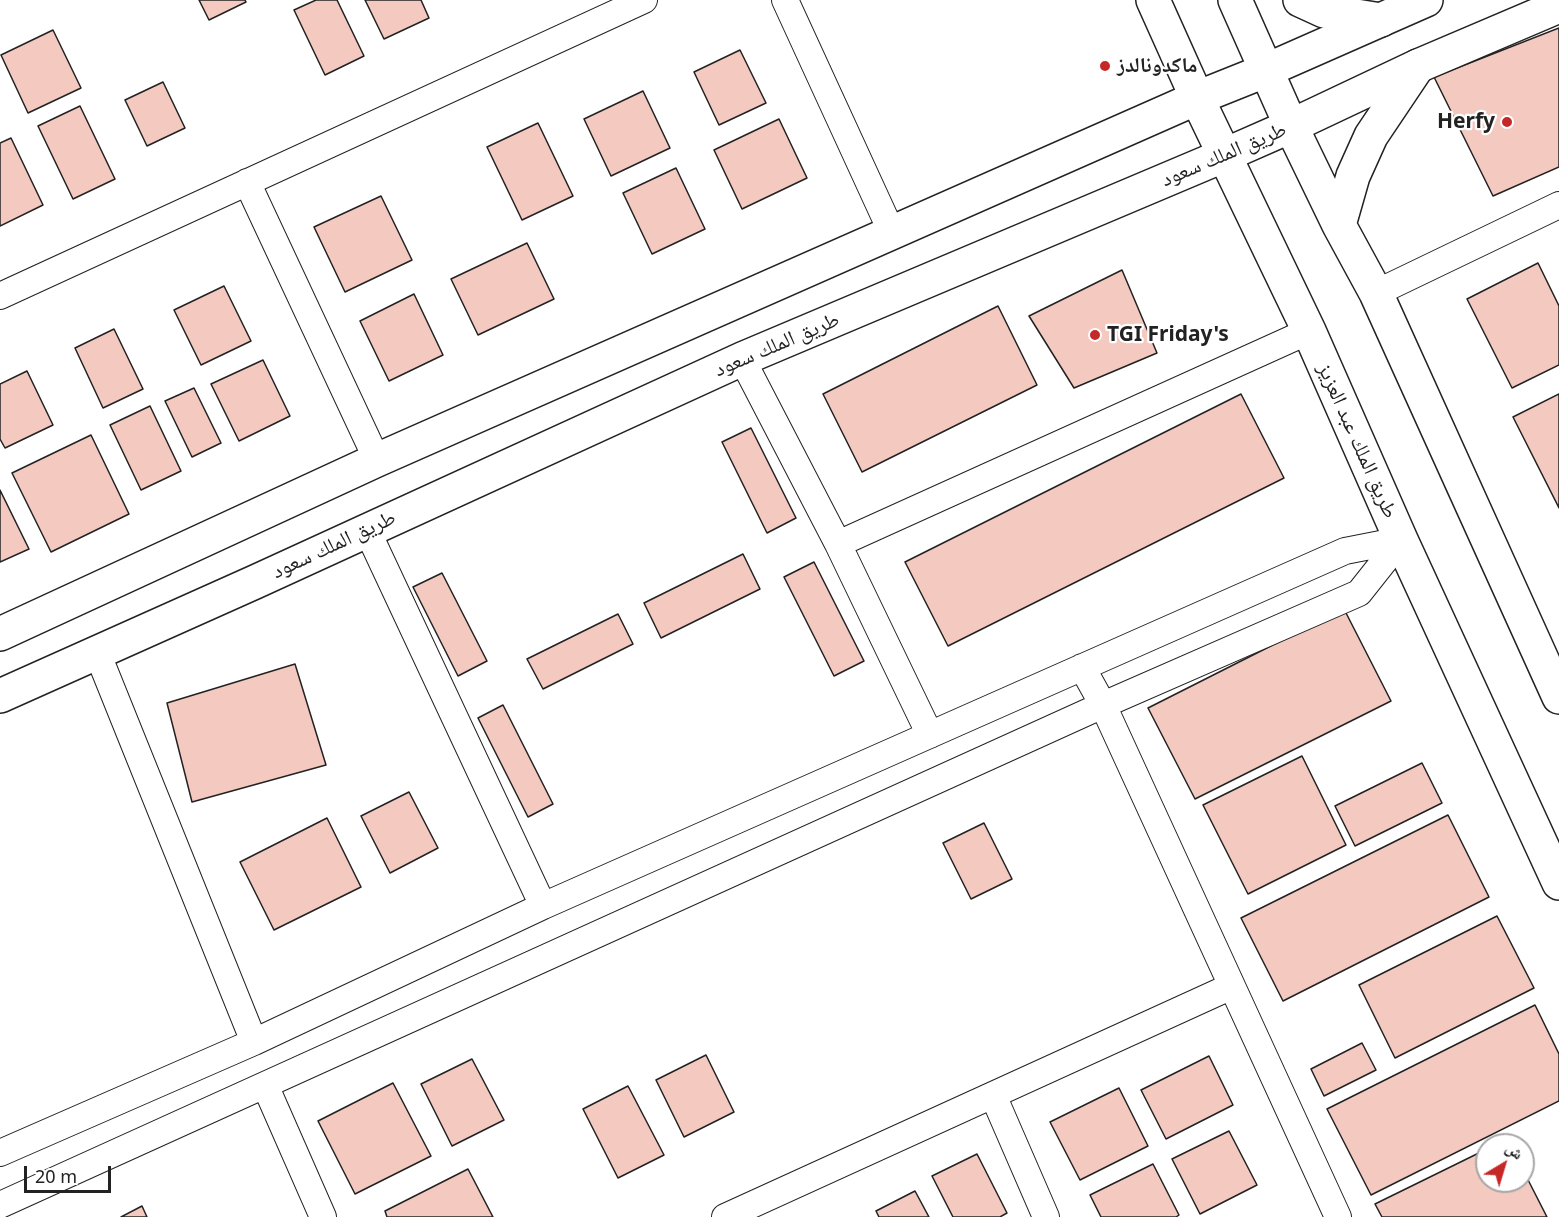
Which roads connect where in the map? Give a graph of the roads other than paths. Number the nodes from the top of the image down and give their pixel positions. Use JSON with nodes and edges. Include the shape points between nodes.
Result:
{"nodes":[{"id":1,"x":644,"y":0,"type":"edge"},
{"id":2,"x":785,"y":0,"type":"edge"},
{"id":3,"x":1153,"y":0,"type":"edge"},
{"id":4,"x":1235,"y":0,"type":"edge"},
{"id":5,"x":1300,"y":0,"type":"edge"},
{"id":6,"x":1426,"y":0,"type":"edge"},
{"id":7,"x":1559,"y":6,"type":"edge"},
{"id":8,"x":1381,"y":20,"type":"junction"},
{"id":9,"x":1418,"y":66,"type":"junction"},
{"id":10,"x":1267,"y":70,"type":"junction"},
{"id":11,"x":1197,"y":98,"type":"junction"},
{"id":12,"x":1292,"y":126,"type":"junction"},
{"id":13,"x":1225,"y":155,"type":"junction"},
{"id":14,"x":247,"y":183,"type":"junction"},
{"id":15,"x":1559,"y":205,"type":"edge"},
{"id":16,"x":1339,"y":225,"type":"junction"},
{"id":17,"x":892,"y":233,"type":"junction"},
{"id":18,"x":1376,"y":293,"type":"junction"},
{"id":19,"x":0,"y":296,"type":"edge"},
{"id":20,"x":1309,"y":332,"type":"junction"},
{"id":21,"x":742,"y":358,"type":"junction"},
{"id":22,"x":377,"y":460,"type":"junction"},
{"id":23,"x":367,"y":530,"type":"junction"},
{"id":24,"x":1401,"y":540,"type":"junction"},
{"id":25,"x":838,"y":544,"type":"junction"},
{"id":26,"x":0,"y":634,"type":"edge"},
{"id":27,"x":97,"y":652,"type":"junction"},
{"id":28,"x":1082,"y":667,"type":"junction"},
{"id":29,"x":0,"y":696,"type":"edge"},
{"id":30,"x":1559,"y":697,"type":"edge"},
{"id":31,"x":1103,"y":705,"type":"junction"},
{"id":32,"x":930,"y":735,"type":"junction"},
{"id":33,"x":1559,"y":883,"type":"edge"},
{"id":34,"x":543,"y":906,"type":"junction"},
{"id":35,"x":1232,"y":986,"type":"junction"},
{"id":36,"x":254,"y":1042,"type":"junction"},
{"id":37,"x":265,"y":1085,"type":"junction"},
{"id":38,"x":993,"y":1095,"type":"junction"},
{"id":39,"x":0,"y":1153,"type":"edge"},
{"id":40,"x":0,"y":1205,"type":"edge"},
{"id":41,"x":731,"y":1216,"type":"edge"},
{"id":42,"x":323,"y":1217,"type":"edge"},
{"id":43,"x":1046,"y":1217,"type":"edge"},
{"id":44,"x":1338,"y":1217,"type":"edge"}],
"edges":[{"from":1,"to":14,"type":"street"},
{"from":2,"to":17,"type":"street"},
{"from":3,"to":11,"type":"main road","name":"طريق الملك عبد العزيز"},
{"from":4,"to":10,"type":"main road"},
{"from":5,"to":8,"type":"main road","via":[[1324,11]]},
{"from":6,"to":8,"type":"main road"},
{"from":7,"to":9,"type":"main road","name":"طريق الملك سعود"},
{"from":8,"to":10,"type":"main road"},
{"from":9,"to":12,"type":"main road","name":"طريق الملك سعود"},
{"from":9,"to":16,"type":"main road","via":[[1371,136],[1353,176]]},
{"from":10,"to":11,"type":"main road"},
{"from":10,"to":12,"type":"main road"},
{"from":11,"to":13,"type":"main road","name":"طريق الملك عبد العزيز"},
{"from":11,"to":17,"type":"main road"},
{"from":12,"to":13,"type":"main road","name":"طريق الملك سعود"},
{"from":12,"to":16,"type":"main road"},
{"from":13,"to":20,"type":"main road","name":"طريق الملك عبد العزيز"},
{"from":13,"to":21,"type":"main road","name":"طريق الملك سعود"},
{"from":14,"to":19,"type":"street"},
{"from":14,"to":22,"type":"street"},
{"from":15,"to":18,"type":"street"},
{"from":16,"to":18,"type":"main road"},
{"from":17,"to":22,"type":"main road"},
{"from":18,"to":30,"type":"main road"},
{"from":20,"to":24,"type":"main road","name":"طريق الملك عبد العزيز"},
{"from":20,"to":25,"type":"street"},
{"from":21,"to":23,"type":"main road","name":"طريق الملك سعود"},
{"from":21,"to":25,"type":"street"},
{"from":22,"to":26,"type":"main road"},
{"from":23,"to":27,"type":"main road","name":"طريق الملك سعود"},
{"from":23,"to":34,"type":"street"},
{"from":24,"to":28,"type":"street","via":[[1345,551]]},
{"from":24,"to":31,"type":"street","via":[[1359,592]]},
{"from":24,"to":33,"type":"main road","name":"طريق الملك عبد العزيز"},
{"from":25,"to":32,"type":"street"},
{"from":27,"to":29,"type":"main road","name":"طريق الملك سعود"},
{"from":27,"to":36,"type":"street"},
{"from":28,"to":31,"type":"street"},
{"from":28,"to":32,"type":"street"},
{"from":31,"to":35,"type":"street"},
{"from":31,"to":37,"type":"street"},
{"from":32,"to":34,"type":"street"},
{"from":34,"to":36,"type":"street"},
{"from":35,"to":38,"type":"street"},
{"from":35,"to":44,"type":"street"},
{"from":36,"to":39,"type":"street"},
{"from":37,"to":40,"type":"street"},
{"from":37,"to":42,"type":"street"},
{"from":38,"to":41,"type":"street"},
{"from":38,"to":43,"type":"street"}]}
